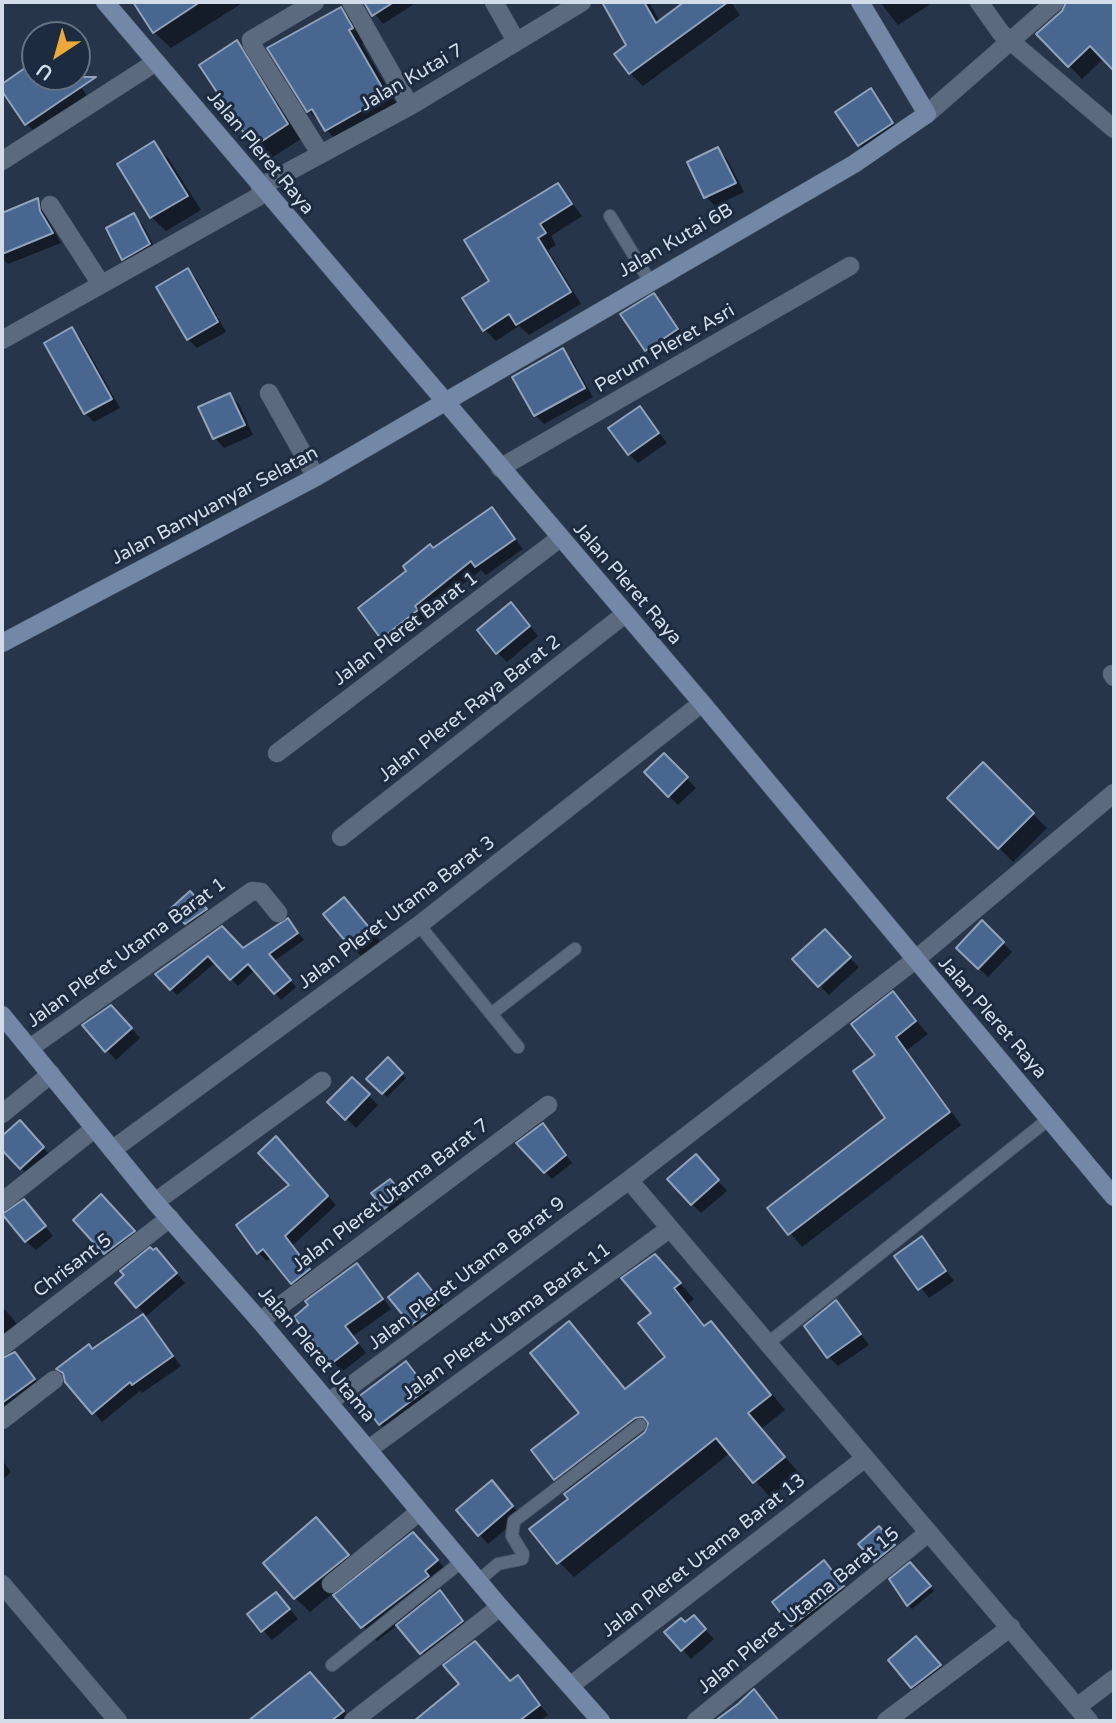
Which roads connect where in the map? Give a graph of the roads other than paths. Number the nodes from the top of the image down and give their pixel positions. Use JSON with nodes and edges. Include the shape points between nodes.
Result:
{"nodes":[{"id":1,"x":105,"y":2,"type":"edge"},
{"id":2,"x":315,"y":2,"type":"edge"},
{"id":3,"x":351,"y":2,"type":"edge"},
{"id":4,"x":494,"y":2,"type":"edge"},
{"id":5,"x":582,"y":2,"type":"edge"},
{"id":6,"x":860,"y":2,"type":"edge"},
{"id":7,"x":979,"y":2,"type":"edge"},
{"id":8,"x":1055,"y":2,"type":"edge"},
{"id":9,"x":516,"y":41,"type":"junction"},
{"id":10,"x":1012,"y":42,"type":"junction"},
{"id":11,"x":156,"y":62,"type":"junction"},
{"id":12,"x":410,"y":106,"type":"junction"},
{"id":13,"x":927,"y":114,"type":"junction"},
{"id":14,"x":1114,"y":128,"type":"edge"},
{"id":15,"x":320,"y":153,"type":"junction"},
{"id":16,"x":2,"y":161,"type":"edge"},
{"id":17,"x":263,"y":190,"type":"junction"},
{"id":18,"x":50,"y":205,"type":"dead end"},
{"id":19,"x":610,"y":216,"type":"dead end"},
{"id":20,"x":850,"y":266,"type":"dead end"},
{"id":21,"x":649,"y":280,"type":"junction"},
{"id":22,"x":101,"y":285,"type":"junction"},
{"id":23,"x":2,"y":340,"type":"edge"},
{"id":24,"x":269,"y":393,"type":"dead end"},
{"id":25,"x":445,"y":402,"type":"junction"},
{"id":26,"x":500,"y":468,"type":"junction"},
{"id":27,"x":316,"y":477,"type":"junction"},
{"id":28,"x":560,"y":538,"type":"junction"},
{"id":29,"x":625,"y":614,"type":"junction"},
{"id":30,"x":2,"y":643,"type":"edge"},
{"id":31,"x":702,"y":703,"type":"junction"},
{"id":32,"x":277,"y":753,"type":"dead end"},
{"id":33,"x":1114,"y":793,"type":"edge"},
{"id":34,"x":341,"y":837,"type":"dead end"},
{"id":35,"x":278,"y":913,"type":"dead end"},
{"id":36,"x":419,"y":925,"type":"junction"},
{"id":37,"x":575,"y":949,"type":"dead end"},
{"id":38,"x":915,"y":960,"type":"junction"},
{"id":39,"x":491,"y":1014,"type":"junction"},
{"id":40,"x":2,"y":1015,"type":"edge"},
{"id":41,"x":518,"y":1047,"type":"dead end"},
{"id":42,"x":30,"y":1048,"type":"junction"},
{"id":43,"x":51,"y":1074,"type":"junction"},
{"id":44,"x":322,"y":1081,"type":"dead end"},
{"id":45,"x":548,"y":1105,"type":"dead end"},
{"id":46,"x":2,"y":1114,"type":"edge"},
{"id":47,"x":1050,"y":1118,"type":"junction"},
{"id":48,"x":94,"y":1129,"type":"junction"},
{"id":49,"x":112,"y":1150,"type":"junction"},
{"id":50,"x":629,"y":1180,"type":"junction"},
{"id":51,"x":1114,"y":1197,"type":"edge"},
{"id":52,"x":2,"y":1202,"type":"edge"},
{"id":53,"x":155,"y":1202,"type":"junction"},
{"id":54,"x":170,"y":1218,"type":"junction"},
{"id":55,"x":669,"y":1228,"type":"junction"},
{"id":56,"x":260,"y":1321,"type":"junction"},
{"id":57,"x":767,"y":1344,"type":"junction"},
{"id":58,"x":2,"y":1347,"type":"edge"},
{"id":59,"x":54,"y":1380,"type":"dead end"},
{"id":60,"x":329,"y":1402,"type":"junction"},
{"id":61,"x":2,"y":1420,"type":"edge"},
{"id":62,"x":640,"y":1425,"type":"dead end"},
{"id":63,"x":369,"y":1449,"type":"junction"},
{"id":64,"x":864,"y":1460,"type":"junction"},
{"id":65,"x":419,"y":1512,"type":"junction"},
{"id":66,"x":928,"y":1533,"type":"junction"},
{"id":67,"x":461,"y":1562,"type":"junction"},
{"id":68,"x":478,"y":1581,"type":"junction"},
{"id":69,"x":2,"y":1584,"type":"edge"},
{"id":70,"x":331,"y":1584,"type":"dead end"},
{"id":71,"x":500,"y":1607,"type":"junction"},
{"id":72,"x":1011,"y":1627,"type":"junction"},
{"id":73,"x":332,"y":1665,"type":"dead end"},
{"id":74,"x":1114,"y":1679,"type":"edge"},
{"id":75,"x":570,"y":1686,"type":"junction"},
{"id":76,"x":1077,"y":1707,"type":"junction"},
{"id":77,"x":597,"y":1720,"type":"edge"},
{"id":78,"x":118,"y":1721,"type":"edge"},
{"id":79,"x":353,"y":1721,"type":"edge"},
{"id":80,"x":696,"y":1721,"type":"edge"},
{"id":81,"x":886,"y":1721,"type":"edge"},
{"id":82,"x":1089,"y":1721,"type":"edge"}],
"edges":[{"from":1,"to":11,"type":"street","name":"Jalan Pleret Raya"},
{"from":2,"to":15,"type":"street","via":[[251,40]]},
{"from":3,"to":12,"type":"street"},
{"from":4,"to":9,"type":"street"},
{"from":5,"to":9,"type":"street","name":"Jalan Kutai 7"},
{"from":6,"to":13,"type":"street"},
{"from":7,"to":10,"type":"street"},
{"from":8,"to":10,"type":"street"},
{"from":9,"to":12,"type":"street","name":"Jalan Kutai 7"},
{"from":10,"to":13,"type":"street"},
{"from":10,"to":14,"type":"street"},
{"from":11,"to":16,"type":"street"},
{"from":11,"to":17,"type":"street","name":"Jalan Pleret Raya"},
{"from":12,"to":15,"type":"street","name":"Jalan Kutai 7"},
{"from":13,"to":21,"type":"street","name":"Jalan Kutai 6B","via":[[865,157]]},
{"from":15,"to":17,"type":"street","name":"Jalan Kutai 7"},
{"from":17,"to":22,"type":"street","name":"Jalan Kutai 7"},
{"from":17,"to":25,"type":"street","name":"Jalan Pleret Raya"},
{"from":18,"to":22,"type":"street"},
{"from":19,"to":21,"type":"lane"},
{"from":20,"to":26,"type":"street","name":"Perum Pleret Asri"},
{"from":21,"to":25,"type":"street","name":"Jalan Kutai 6B"},
{"from":22,"to":23,"type":"street","name":"Jalan Kutai 7"},
{"from":24,"to":27,"type":"street"},
{"from":25,"to":26,"type":"street","name":"Jalan Pleret Raya"},
{"from":25,"to":27,"type":"street","name":"Jalan Banyuanyar Selatan"},
{"from":26,"to":28,"type":"street","name":"Jalan Pleret Raya"},
{"from":27,"to":30,"type":"street","name":"Jalan Banyuanyar Selatan"},
{"from":28,"to":29,"type":"street","name":"Jalan Pleret Raya"},
{"from":28,"to":32,"type":"street","name":"Jalan Pleret Barat 1"},
{"from":29,"to":31,"type":"street","name":"Jalan Pleret Raya"},
{"from":29,"to":34,"type":"street","name":"Jalan Pleret Raya Barat 2"},
{"from":31,"to":36,"type":"street","name":"Jalan Pleret Utama Barat 3"},
{"from":31,"to":38,"type":"street","name":"Jalan Pleret Raya"},
{"from":33,"to":38,"type":"street","name":"Jalan Pleret Utama Barat 9"},
{"from":35,"to":42,"type":"street","name":"Jalan Pleret Utama Barat 1","via":[[261,892],[251,891]]},
{"from":36,"to":39,"type":"lane"},
{"from":36,"to":49,"type":"street","name":"Jalan Pleret Utama Barat 3"},
{"from":37,"to":39,"type":"lane"},
{"from":38,"to":47,"type":"street","name":"Jalan Pleret Raya"},
{"from":38,"to":50,"type":"street","name":"Jalan Pleret Utama Barat 9"},
{"from":39,"to":41,"type":"lane"},
{"from":40,"to":42,"type":"street","name":"Jalan Pleret Utama"},
{"from":42,"to":43,"type":"street","name":"Jalan Pleret Utama"},
{"from":43,"to":46,"type":"street"},
{"from":43,"to":48,"type":"street","name":"Jalan Pleret Utama"},
{"from":44,"to":53,"type":"street"},
{"from":45,"to":56,"type":"street","name":"Jalan Pleret Utama Barat 7"},
{"from":47,"to":51,"type":"street","name":"Jalan Pleret Raya"},
{"from":47,"to":57,"type":"lane"},
{"from":48,"to":49,"type":"street","name":"Jalan Pleret Utama"},
{"from":48,"to":52,"type":"street"},
{"from":49,"to":53,"type":"street","name":"Jalan Pleret Utama"},
{"from":50,"to":55,"type":"street"},
{"from":50,"to":60,"type":"street","name":"Jalan Pleret Utama Barat 9"},
{"from":53,"to":54,"type":"street","name":"Jalan Pleret Utama"},
{"from":54,"to":56,"type":"street","name":"Jalan Pleret Utama"},
{"from":54,"to":58,"type":"street","name":"Chrisant 5"},
{"from":55,"to":57,"type":"street"},
{"from":55,"to":63,"type":"street","name":"Jalan Pleret Utama Barat 11"},
{"from":56,"to":60,"type":"street","name":"Jalan Pleret Utama"},
{"from":57,"to":64,"type":"street"},
{"from":59,"to":61,"type":"street"},
{"from":60,"to":63,"type":"street","name":"Jalan Pleret Utama"},
{"from":62,"to":68,"type":"lane","via":[[514,1521],[512,1536],[522,1559],[498,1564]]},
{"from":63,"to":65,"type":"street","name":"Jalan Pleret Utama"},
{"from":64,"to":66,"type":"street"},
{"from":64,"to":75,"type":"street","name":"Jalan Pleret Utama Barat 13"},
{"from":65,"to":67,"type":"street","name":"Jalan Pleret Utama"},
{"from":65,"to":70,"type":"street"},
{"from":66,"to":72,"type":"street"},
{"from":66,"to":80,"type":"street","name":"Jalan Pleret Utama Barat 15"},
{"from":67,"to":68,"type":"street","name":"Jalan Pleret Utama"},
{"from":67,"to":73,"type":"lane"},
{"from":68,"to":71,"type":"street","name":"Jalan Pleret Utama"},
{"from":69,"to":78,"type":"street"},
{"from":71,"to":75,"type":"street","name":"Jalan Pleret Utama"},
{"from":71,"to":79,"type":"street"},
{"from":72,"to":76,"type":"street"},
{"from":72,"to":81,"type":"street"},
{"from":74,"to":76,"type":"street"},
{"from":75,"to":77,"type":"street","name":"Jalan Pleret Utama"},
{"from":76,"to":82,"type":"street"}]}
